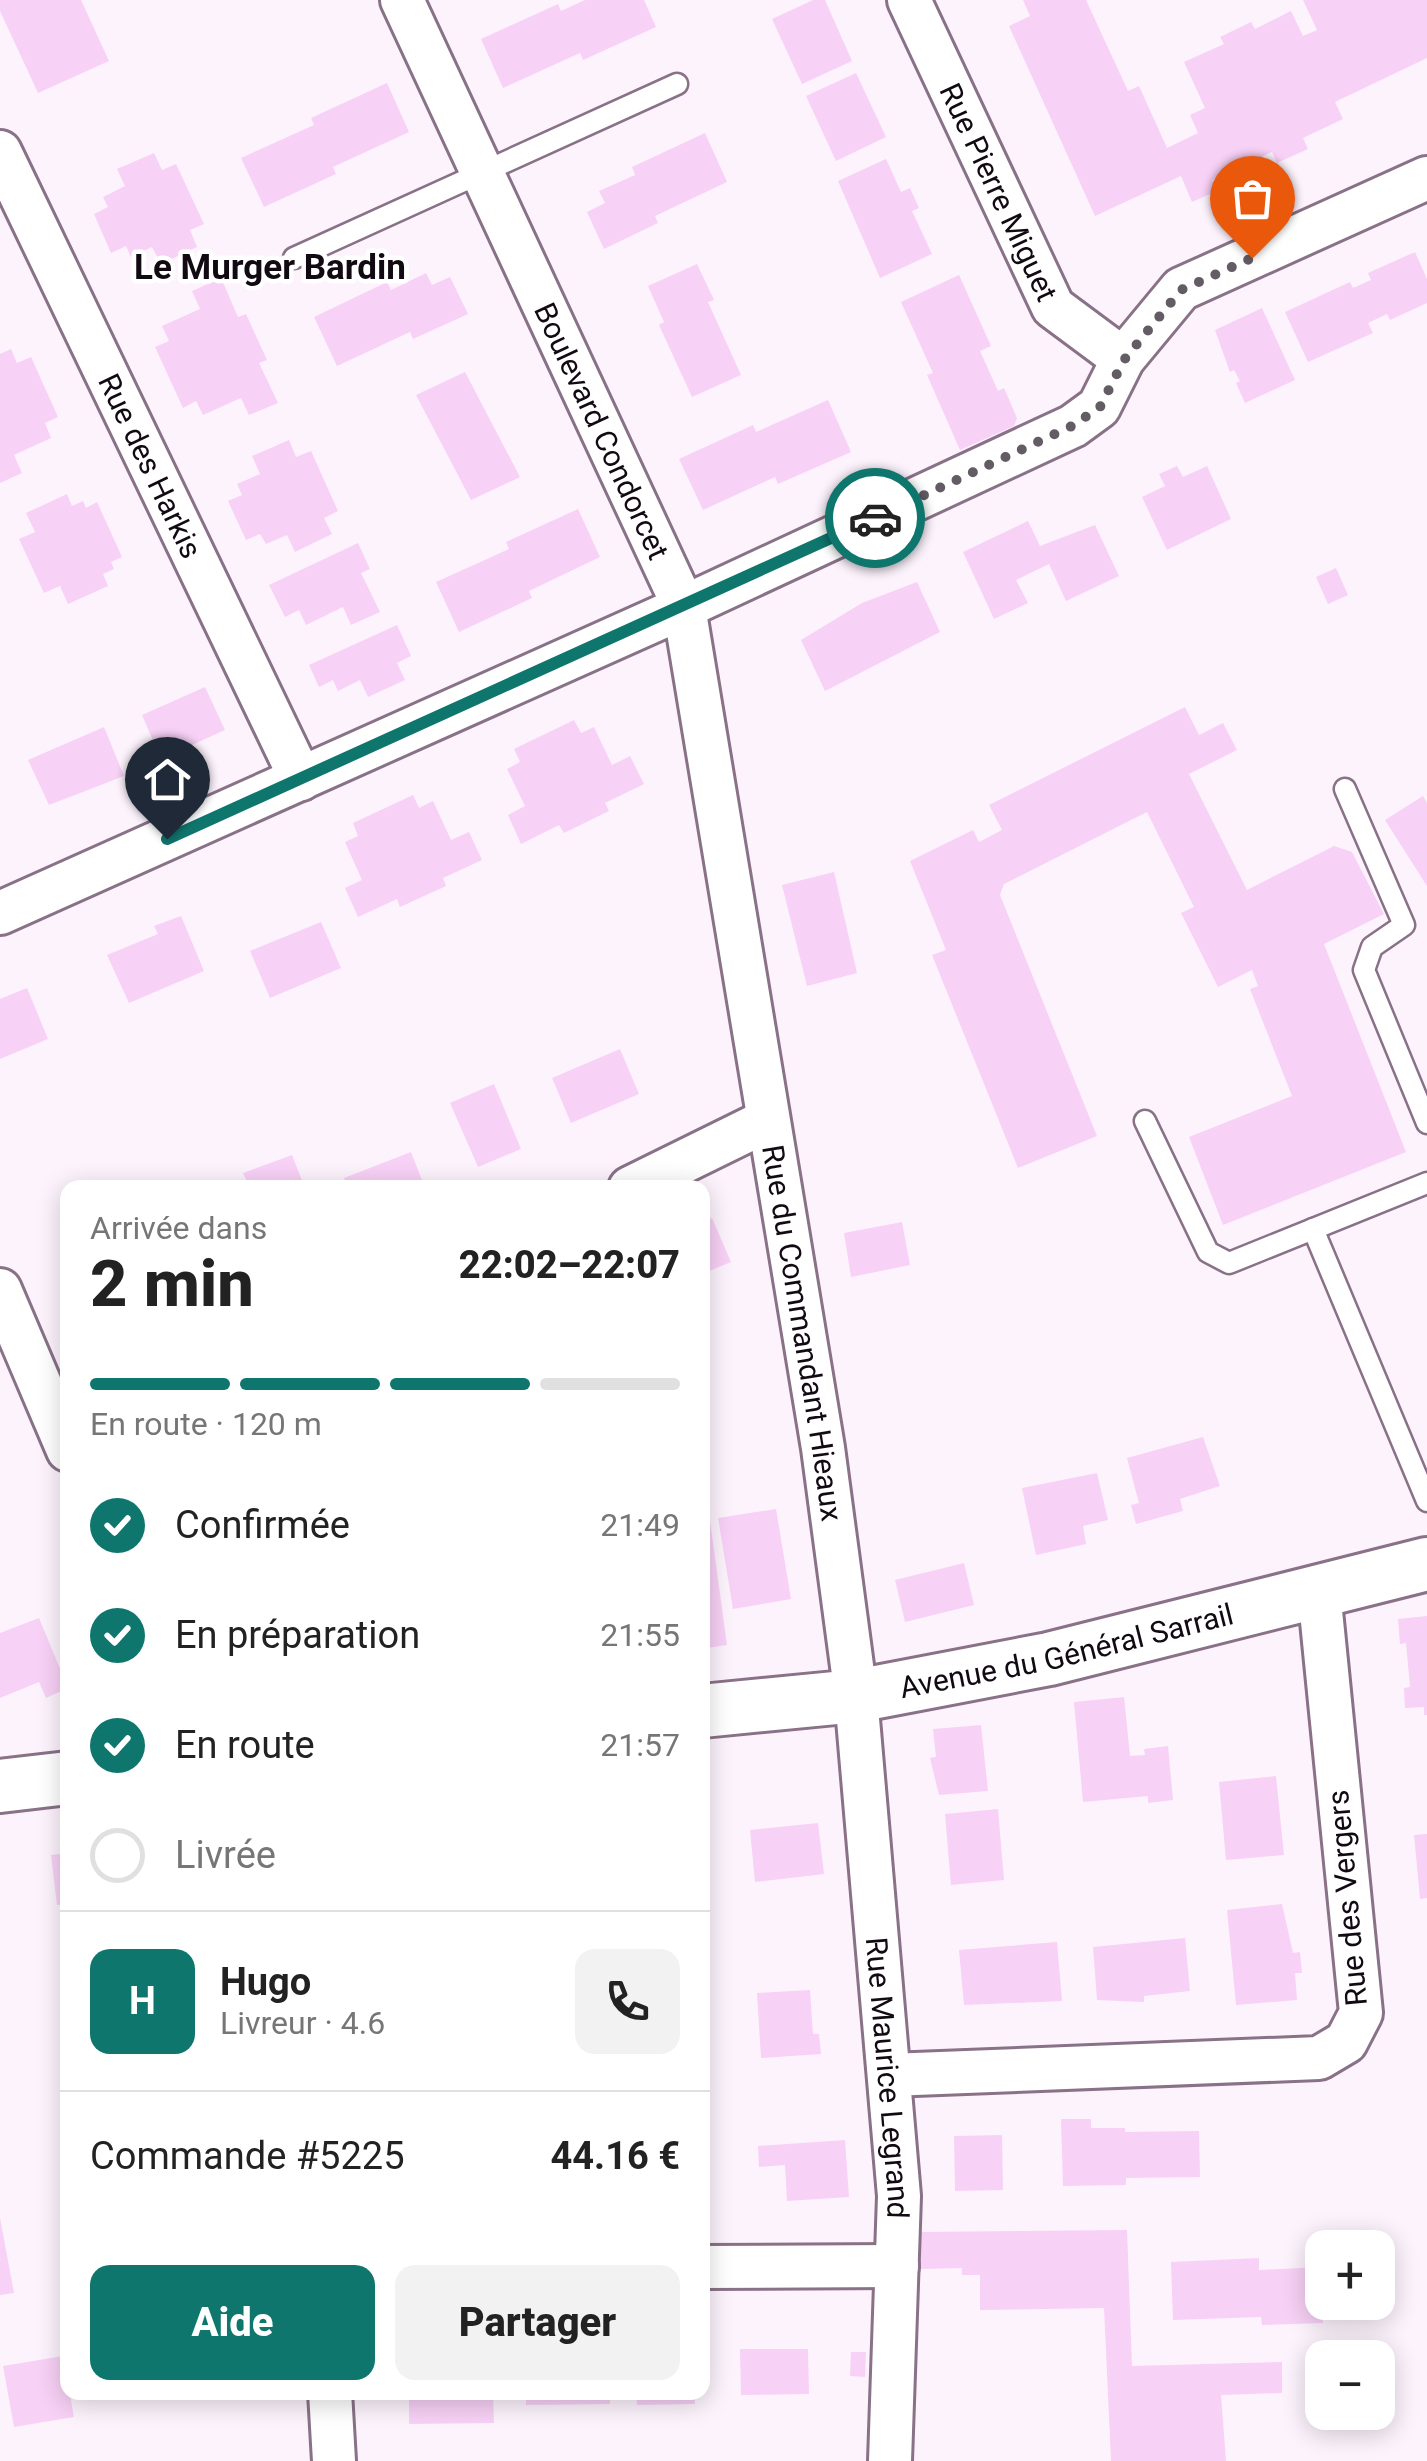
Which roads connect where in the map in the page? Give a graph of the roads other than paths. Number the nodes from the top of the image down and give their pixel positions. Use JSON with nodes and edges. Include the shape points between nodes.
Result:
{"nodes":[{"id":1,"x":402,"y":0,"type":"edge"},
{"id":2,"x":910,"y":0,"type":"edge"},
{"id":3,"x":677,"y":84,"type":"dead end"},
{"id":4,"x":0,"y":152,"type":"edge"},
{"id":5,"x":482,"y":172,"type":"junction"},
{"id":6,"x":1427,"y":178,"type":"edge"},
{"id":7,"x":294,"y":258,"type":"dead end"},
{"id":8,"x":1124,"y":360,"type":"junction"},
{"id":9,"x":684,"y":607,"type":"junction"},
{"id":10,"x":301,"y":780,"type":"junction"},
{"id":11,"x":1344,"y":789,"type":"dead end"},
{"id":12,"x":0,"y":913,"type":"edge"},
{"id":13,"x":1145,"y":1121,"type":"dead end"},
{"id":14,"x":766,"y":1122,"type":"junction"},
{"id":15,"x":1427,"y":1123,"type":"edge"},
{"id":16,"x":646,"y":1180,"type":"edge"},
{"id":17,"x":1427,"y":1182,"type":"edge"},
{"id":18,"x":1312,"y":1229,"type":"junction"},
{"id":19,"x":0,"y":1290,"type":"edge"},
{"id":20,"x":56,"y":1391,"type":"edge"},
{"id":21,"x":1427,"y":1500,"type":"edge"},
{"id":22,"x":1427,"y":1564,"type":"edge"},
{"id":23,"x":1319,"y":1591,"type":"junction"},
{"id":24,"x":856,"y":1696,"type":"junction"},
{"id":25,"x":710,"y":1711,"type":"edge"},
{"id":26,"x":60,"y":1779,"type":"edge"},
{"id":27,"x":0,"y":1786,"type":"edge"},
{"id":28,"x":889,"y":2075,"type":"junction"},
{"id":29,"x":897,"y":2266,"type":"junction"},
{"id":30,"x":710,"y":2267,"type":"edge"},
{"id":31,"x":330,"y":2400,"type":"edge"},
{"id":32,"x":334,"y":2461,"type":"edge"},
{"id":33,"x":890,"y":2461,"type":"edge"}],
"edges":[{"from":1,"to":5,"type":"street","name":"Boulevard Condorcet"},
{"from":2,"to":8,"type":"street","name":"Rue Pierre Miguet","via":[[1052,306]]},
{"from":3,"to":5,"type":"lane"},
{"from":4,"to":10,"type":"street","name":"Rue des Harkis"},
{"from":5,"to":7,"type":"lane"},
{"from":5,"to":9,"type":"street","name":"Boulevard Condorcet"},
{"from":6,"to":8,"type":"street","via":[[1181,290]]},
{"from":8,"to":9,"type":"street","via":[[1100,407],[1072,426]]},
{"from":9,"to":10,"type":"street"},
{"from":9,"to":14,"type":"street","name":"Boulevard Condorcet"},
{"from":10,"to":12,"type":"street"},
{"from":11,"to":15,"type":"lane","via":[[1404,925],[1372,947],[1364,970]]},
{"from":13,"to":18,"type":"lane","via":[[1208,1252],[1229,1263]]},
{"from":14,"to":16,"type":"street","name":"Rue du Commandant Hieaux"},
{"from":14,"to":24,"type":"street","name":"Rue du Commandant Hieaux","via":[[823,1448]]},
{"from":17,"to":18,"type":"lane"},
{"from":18,"to":21,"type":"lane"},
{"from":19,"to":20,"type":"street"},
{"from":22,"to":23,"type":"street","name":"Avenue du Général Sarrail"},
{"from":23,"to":24,"type":"street","name":"Avenue du Général Sarrail","via":[[1049,1658]]},
{"from":23,"to":28,"type":"street","name":"Rue des Vergers","via":[[1361,2013],[1346,2042],[1319,2058]]},
{"from":24,"to":25,"type":"street","name":"Avenue du Général Sarrail"},
{"from":24,"to":28,"type":"street","name":"Rue Maurice Legrand"},
{"from":26,"to":27,"type":"street"},
{"from":28,"to":29,"type":"street","name":"Rue Maurice Legrand"},
{"from":29,"to":30,"type":"street"},
{"from":29,"to":33,"type":"street","name":"Rue Maurice Legrand"},
{"from":31,"to":32,"type":"street"}]}
